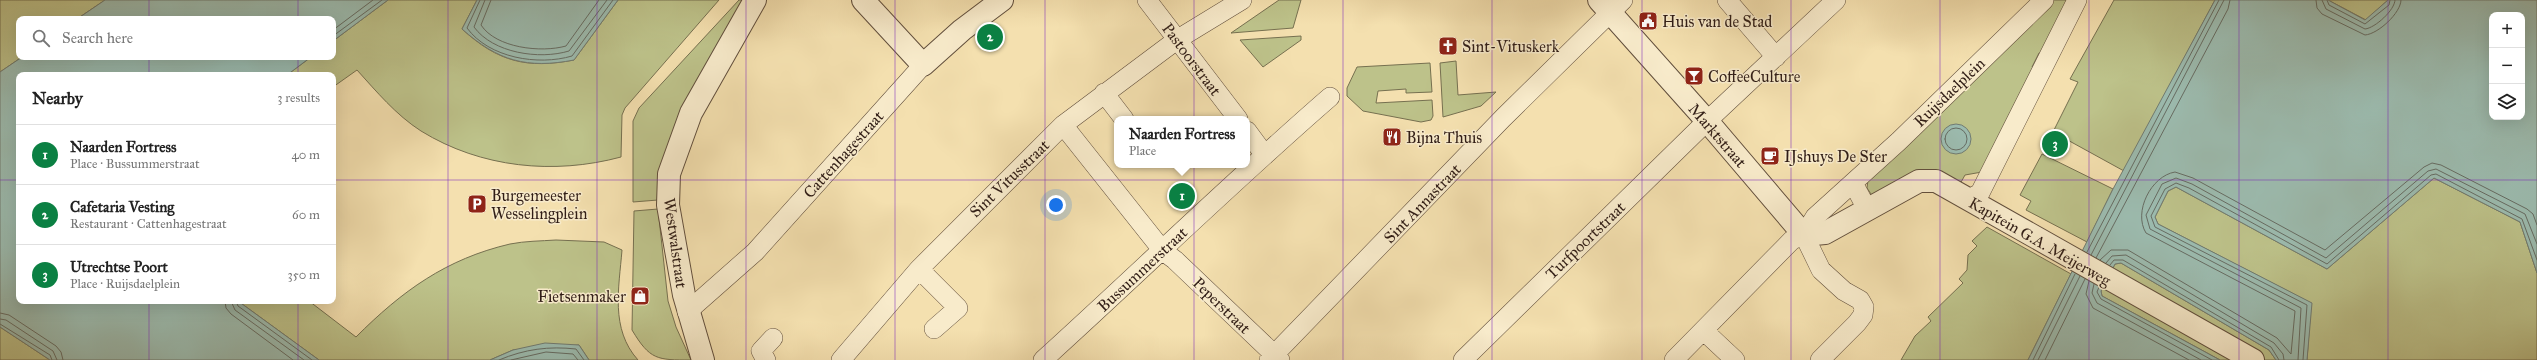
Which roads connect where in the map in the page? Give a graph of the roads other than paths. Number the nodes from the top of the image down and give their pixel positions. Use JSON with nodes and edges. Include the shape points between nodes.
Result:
{"nodes":[{"id":1,"x":755,"y":0,"type":"edge"},
{"id":2,"x":863,"y":0,"type":"edge"},
{"id":3,"x":1002,"y":0,"type":"edge"},
{"id":4,"x":1147,"y":0,"type":"edge"},
{"id":5,"x":1242,"y":0,"type":"edge"},
{"id":6,"x":1726,"y":0,"type":"edge"},
{"id":7,"x":1836,"y":0,"type":"edge"},
{"id":8,"x":2044,"y":0,"type":"edge"},
{"id":9,"x":2077,"y":0,"type":"edge"},
{"id":10,"x":1610,"y":4,"type":"edge"},
{"id":11,"x":1178,"y":39,"type":"junction"},
{"id":12,"x":1776,"y":57,"type":"junction"},
{"id":13,"x":923,"y":65,"type":"junction"},
{"id":14,"x":1104,"y":93,"type":"junction"},
{"id":15,"x":1330,"y":97,"type":"dead end"},
{"id":16,"x":1122,"y":116,"type":"edge"},
{"id":17,"x":1236,"y":116,"type":"edge"},
{"id":18,"x":1707,"y":121,"type":"junction"},
{"id":19,"x":1062,"y":125,"type":"junction"},
{"id":20,"x":1250,"y":135,"type":"edge"},
{"id":21,"x":1264,"y":154,"type":"junction"},
{"id":22,"x":1250,"y":167,"type":"edge"},
{"id":23,"x":1249,"y":168,"type":"edge"},
{"id":24,"x":1853,"y":183,"type":"junction"},
{"id":25,"x":1968,"y":200,"type":"junction"},
{"id":26,"x":1867,"y":209,"type":"junction"},
{"id":27,"x":1814,"y":234,"type":"junction"},
{"id":28,"x":1163,"y":251,"type":"junction"},
{"id":29,"x":919,"y":269,"type":"junction"},
{"id":30,"x":687,"y":312,"type":"junction"},
{"id":31,"x":934,"y":329,"type":"dead end"},
{"id":32,"x":1704,"y":331,"type":"junction"},
{"id":33,"x":773,"y":338,"type":"dead end"},
{"id":34,"x":1274,"y":358,"type":"edge"},
{"id":35,"x":703,"y":360,"type":"edge"},
{"id":36,"x":766,"y":360,"type":"edge"},
{"id":37,"x":841,"y":360,"type":"edge"},
{"id":38,"x":1043,"y":360,"type":"edge"},
{"id":39,"x":1463,"y":360,"type":"edge"},
{"id":40,"x":1674,"y":360,"type":"edge"},
{"id":41,"x":1735,"y":360,"type":"edge"},
{"id":42,"x":1820,"y":360,"type":"edge"},
{"id":43,"x":2253,"y":360,"type":"edge"}],
"edges":[{"from":1,"to":30,"type":"street","name":"Westwalstraat","via":[[691,113],[669,174],[668,205]]},
{"from":2,"to":13,"type":"street"},
{"from":3,"to":13,"type":"street","name":"Cattenhagestraat","via":[[962,30]]},
{"from":4,"to":11,"type":"street","name":"Pastoorstraat"},
{"from":5,"to":11,"type":"street","name":"Sint Vitusstraat"},
{"from":6,"to":12,"type":"street"},
{"from":7,"to":12,"type":"street","name":"Turfpoortstraat"},
{"from":8,"to":24,"type":"street","name":"Ruijsdaelplein"},
{"from":9,"to":25,"type":"street","via":[[1980,193]]},
{"from":10,"to":18,"type":"street","name":"Marktstraat"},
{"from":10,"to":34,"type":"street","name":"Sint Annastraat"},
{"from":11,"to":14,"type":"street","name":"Sint Vitusstraat"},
{"from":11,"to":17,"type":"street","name":"Pastoorstraat"},
{"from":12,"to":18,"type":"street","name":"Turfpoortstraat"},
{"from":13,"to":30,"type":"street","name":"Cattenhagestraat","via":[[755,252]]},
{"from":14,"to":16,"type":"street"},
{"from":14,"to":19,"type":"street","name":"Sint Vitusstraat"},
{"from":15,"to":21,"type":"street","name":"Bussummerstraat"},
{"from":18,"to":27,"type":"street","name":"Marktstraat"},
{"from":18,"to":39,"type":"street","name":"Turfpoortstraat"},
{"from":19,"to":28,"type":"street","name":"Peperstraat"},
{"from":19,"to":29,"type":"street","name":"Sint Vitusstraat"},
{"from":20,"to":21,"type":"street"},
{"from":21,"to":22,"type":"street","name":"Bussummerstraat"},
{"from":23,"to":28,"type":"street","name":"Bussummerstraat"},
{"from":24,"to":26,"type":"street"},
{"from":24,"to":27,"type":"street","name":"Ruijsdaelplein","via":[[1815,217]]},
{"from":25,"to":26,"type":"street","name":"Kapitein G.A. Meijerweg","via":[[1936,181],[1919,181]]},
{"from":25,"to":43,"type":"street","name":"Kapitein G.A. Meijerweg"},
{"from":26,"to":27,"type":"street","name":"Kapitein G.A. Meijerweg"},
{"from":27,"to":32,"type":"street","via":[[1792,240]]},
{"from":27,"to":42,"type":"street","via":[[1821,270],[1844,291],[1860,300],[1863,315]]},
{"from":28,"to":34,"type":"street","name":"Peperstraat"},
{"from":28,"to":38,"type":"street","name":"Bussummerstraat"},
{"from":29,"to":31,"type":"street","via":[[958,308]]},
{"from":29,"to":37,"type":"street","name":"Sint Vitusstraat"},
{"from":30,"to":35,"type":"street","name":"Westwalstraat"},
{"from":32,"to":40,"type":"street"},
{"from":32,"to":41,"type":"street"},
{"from":33,"to":36,"type":"street","via":[[761,351]]}]}
